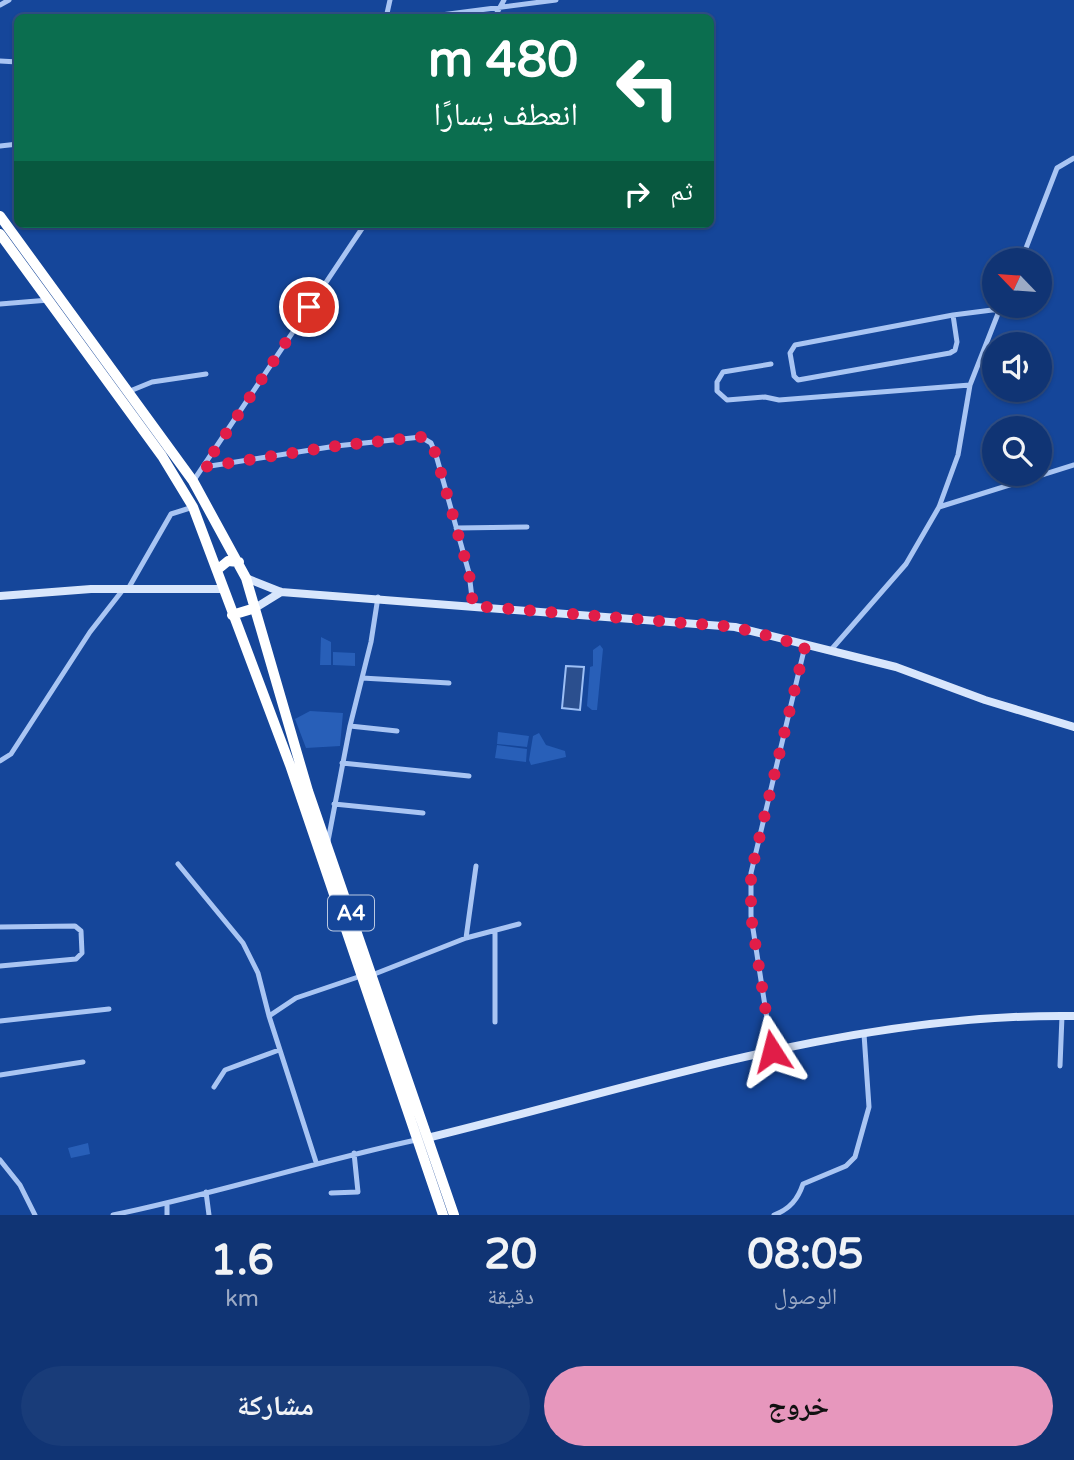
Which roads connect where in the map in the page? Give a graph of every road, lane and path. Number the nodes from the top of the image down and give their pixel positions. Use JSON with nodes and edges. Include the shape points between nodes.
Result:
{"nodes":[{"id":1,"x":9,"y":0,"type":"edge"},
{"id":2,"x":504,"y":0,"type":"edge"},
{"id":3,"x":556,"y":0,"type":"edge"},
{"id":4,"x":0,"y":5,"type":"edge"},
{"id":5,"x":500,"y":7,"type":"junction"},
{"id":6,"x":448,"y":14,"type":"edge"},
{"id":7,"x":496,"y":14,"type":"edge"},
{"id":8,"x":1074,"y":158,"type":"edge"},
{"id":9,"x":0,"y":216,"type":"edge"},
{"id":10,"x":362,"y":228,"type":"edge"},
{"id":11,"x":0,"y":234,"type":"edge"},
{"id":12,"x":1026,"y":248,"type":"edge"},
{"id":13,"x":49,"y":300,"type":"junction"},
{"id":14,"x":0,"y":304,"type":"edge"},
{"id":15,"x":982,"y":311,"type":"edge"},
{"id":16,"x":953,"y":315,"type":"junction"},
{"id":17,"x":996,"y":318,"type":"edge"},
{"id":18,"x":771,"y":364,"type":"dead end"},
{"id":19,"x":206,"y":374,"type":"dead end"},
{"id":20,"x":970,"y":384,"type":"junction"},
{"id":21,"x":130,"y":391,"type":"junction"},
{"id":22,"x":1074,"y":465,"type":"edge"},
{"id":23,"x":204,"y":467,"type":"junction"},
{"id":24,"x":193,"y":481,"type":"junction"},
{"id":25,"x":193,"y":507,"type":"junction"},
{"id":26,"x":939,"y":507,"type":"junction"},
{"id":27,"x":527,"y":527,"type":"dead end"},
{"id":28,"x":456,"y":528,"type":"junction"},
{"id":29,"x":239,"y":562,"type":"junction"},
{"id":30,"x":217,"y":570,"type":"junction"},
{"id":31,"x":246,"y":578,"type":"junction"},
{"id":32,"x":222,"y":589,"type":"junction"},
{"id":33,"x":125,"y":591,"type":"junction"},
{"id":34,"x":281,"y":592,"type":"junction"},
{"id":35,"x":0,"y":596,"type":"edge"},
{"id":36,"x":378,"y":597,"type":"junction"},
{"id":37,"x":473,"y":606,"type":"junction"},
{"id":38,"x":255,"y":608,"type":"junction"},
{"id":39,"x":232,"y":615,"type":"junction"},
{"id":40,"x":805,"y":646,"type":"junction"},
{"id":41,"x":830,"y":650,"type":"junction"},
{"id":42,"x":362,"y":678,"type":"junction"},
{"id":43,"x":449,"y":684,"type":"dead end"},
{"id":44,"x":350,"y":726,"type":"junction"},
{"id":45,"x":1074,"y":727,"type":"edge"},
{"id":46,"x":397,"y":731,"type":"dead end"},
{"id":47,"x":0,"y":761,"type":"edge"},
{"id":48,"x":342,"y":763,"type":"junction"},
{"id":49,"x":469,"y":776,"type":"dead end"},
{"id":50,"x":334,"y":804,"type":"junction"},
{"id":51,"x":423,"y":813,"type":"dead end"},
{"id":52,"x":327,"y":844,"type":"junction"},
{"id":53,"x":177,"y":864,"type":"dead end"},
{"id":54,"x":476,"y":866,"type":"dead end"},
{"id":55,"x":519,"y":924,"type":"dead end"},
{"id":56,"x":0,"y":927,"type":"edge"},
{"id":57,"x":495,"y":932,"type":"junction"},
{"id":58,"x":466,"y":938,"type":"junction"},
{"id":59,"x":0,"y":966,"type":"edge"},
{"id":60,"x":372,"y":975,"type":"junction"},
{"id":61,"x":360,"y":976,"type":"junction"},
{"id":62,"x":109,"y":1009,"type":"dead end"},
{"id":63,"x":269,"y":1016,"type":"junction"},
{"id":64,"x":1062,"y":1016,"type":"junction"},
{"id":65,"x":1074,"y":1016,"type":"edge"},
{"id":66,"x":0,"y":1021,"type":"edge"},
{"id":67,"x":495,"y":1021,"type":"dead end"},
{"id":68,"x":864,"y":1034,"type":"junction"},
{"id":69,"x":279,"y":1050,"type":"junction"},
{"id":70,"x":772,"y":1051,"type":"junction"},
{"id":71,"x":83,"y":1062,"type":"dead end"},
{"id":72,"x":1060,"y":1066,"type":"dead end"},
{"id":73,"x":0,"y":1076,"type":"edge"},
{"id":74,"x":214,"y":1087,"type":"dead end"},
{"id":75,"x":427,"y":1138,"type":"junction"},
{"id":76,"x":416,"y":1140,"type":"junction"},
{"id":77,"x":354,"y":1153,"type":"junction"},
{"id":78,"x":0,"y":1160,"type":"edge"},
{"id":79,"x":316,"y":1162,"type":"junction"},
{"id":80,"x":206,"y":1192,"type":"junction"},
{"id":81,"x":331,"y":1193,"type":"dead end"},
{"id":82,"x":167,"y":1204,"type":"junction"},
{"id":83,"x":34,"y":1214,"type":"edge"},
{"id":84,"x":113,"y":1215,"type":"edge"},
{"id":85,"x":167,"y":1215,"type":"edge"},
{"id":86,"x":209,"y":1215,"type":"edge"},
{"id":87,"x":443,"y":1215,"type":"edge"},
{"id":88,"x":454,"y":1215,"type":"edge"},
{"id":89,"x":774,"y":1215,"type":"edge"}],
"edges":[{"from":1,"to":4,"type":"street"},
{"from":2,"to":5,"type":"street"},
{"from":3,"to":5,"type":"street"},
{"from":5,"to":6,"type":"street"},
{"from":5,"to":7,"type":"street"},
{"from":8,"to":12,"type":"street","via":[[1057,168]]},
{"from":9,"to":21,"type":"highway","number":"A4"},
{"from":10,"to":23,"type":"street"},
{"from":11,"to":13,"type":"highway","number":"A4"},
{"from":13,"to":14,"type":"street"},
{"from":13,"to":25,"type":"highway","number":"A4","via":[[162,456]]},
{"from":15,"to":16,"type":"street"},
{"from":16,"to":16,"type":"street","via":[[795,345],[790,353],[794,376],[798,380],[950,353],[957,347]]},
{"from":17,"to":20,"type":"street"},
{"from":18,"to":20,"type":"street","via":[[723,372],[717,391],[727,400],[779,400]]},
{"from":19,"to":21,"type":"street","via":[[152,382]]},
{"from":20,"to":26,"type":"street","via":[[958,455]]},
{"from":21,"to":24,"type":"highway","number":"A4"},
{"from":22,"to":26,"type":"street"},
{"from":23,"to":24,"type":"street"},
{"from":23,"to":28,"type":"street","via":[[421,437],[431,443]]},
{"from":24,"to":29,"type":"highway","number":"A4"},
{"from":25,"to":30,"type":"highway","number":"A4"},
{"from":25,"to":33,"type":"street","via":[[171,514]]},
{"from":26,"to":41,"type":"street","via":[[906,565]]},
{"from":27,"to":28,"type":"street"},
{"from":28,"to":37,"type":"street"},
{"from":29,"to":30,"type":"highway","via":[[228,561]]},
{"from":29,"to":31,"type":"highway","number":"A4"},
{"from":30,"to":32,"type":"highway","number":"A4"},
{"from":31,"to":34,"type":"street"},
{"from":31,"to":38,"type":"highway","number":"A4"},
{"from":32,"to":33,"type":"street"},
{"from":32,"to":39,"type":"highway","number":"A4"},
{"from":33,"to":35,"type":"street"},
{"from":33,"to":47,"type":"street","via":[[90,632],[11,754]]},
{"from":34,"to":36,"type":"street"},
{"from":34,"to":38,"type":"street"},
{"from":36,"to":37,"type":"street"},
{"from":36,"to":42,"type":"street"},
{"from":37,"to":40,"type":"street","via":[[735,627]]},
{"from":38,"to":39,"type":"highway"},
{"from":38,"to":52,"type":"highway","number":"A4"},
{"from":39,"to":61,"type":"highway","number":"A4","via":[[289,765]]},
{"from":40,"to":41,"type":"street"},
{"from":40,"to":70,"type":"street","via":[[751,873],[751,916]]},
{"from":41,"to":45,"type":"street","via":[[897,667]]},
{"from":42,"to":43,"type":"street"},
{"from":42,"to":44,"type":"street"},
{"from":44,"to":46,"type":"street"},
{"from":44,"to":48,"type":"street"},
{"from":48,"to":49,"type":"street"},
{"from":48,"to":50,"type":"street"},
{"from":50,"to":51,"type":"street"},
{"from":50,"to":52,"type":"street"},
{"from":52,"to":60,"type":"highway","number":"A4"},
{"from":53,"to":63,"type":"street","via":[[243,943],[258,974]]},
{"from":54,"to":58,"type":"street"},
{"from":55,"to":57,"type":"street"},
{"from":56,"to":59,"type":"street","via":[[75,926],[81,931],[82,953],[76,958]]},
{"from":57,"to":58,"type":"street"},
{"from":57,"to":67,"type":"street"},
{"from":58,"to":60,"type":"street"},
{"from":60,"to":75,"type":"highway","number":"A4"},
{"from":61,"to":63,"type":"street","via":[[296,998]]},
{"from":61,"to":76,"type":"highway","number":"A4"},
{"from":62,"to":66,"type":"street"},
{"from":63,"to":69,"type":"street"},
{"from":64,"to":65,"type":"street"},
{"from":64,"to":68,"type":"street","via":[[968,1019]]},
{"from":64,"to":72,"type":"street"},
{"from":68,"to":70,"type":"street"},
{"from":68,"to":89,"type":"street","via":[[869,1107],[855,1157],[846,1166],[803,1184],[799,1197]]},
{"from":69,"to":74,"type":"street","via":[[225,1070]]},
{"from":69,"to":79,"type":"street"},
{"from":70,"to":75,"type":"street"},
{"from":71,"to":73,"type":"street"},
{"from":75,"to":88,"type":"highway","number":"A4"},
{"from":76,"to":77,"type":"street"},
{"from":76,"to":87,"type":"highway","number":"A4"},
{"from":77,"to":79,"type":"street"},
{"from":77,"to":81,"type":"street","via":[[358,1192]]},
{"from":78,"to":83,"type":"street","via":[[20,1185]]},
{"from":79,"to":80,"type":"street"},
{"from":80,"to":82,"type":"street"},
{"from":80,"to":86,"type":"street"},
{"from":82,"to":84,"type":"street"},
{"from":82,"to":85,"type":"street"}]}
